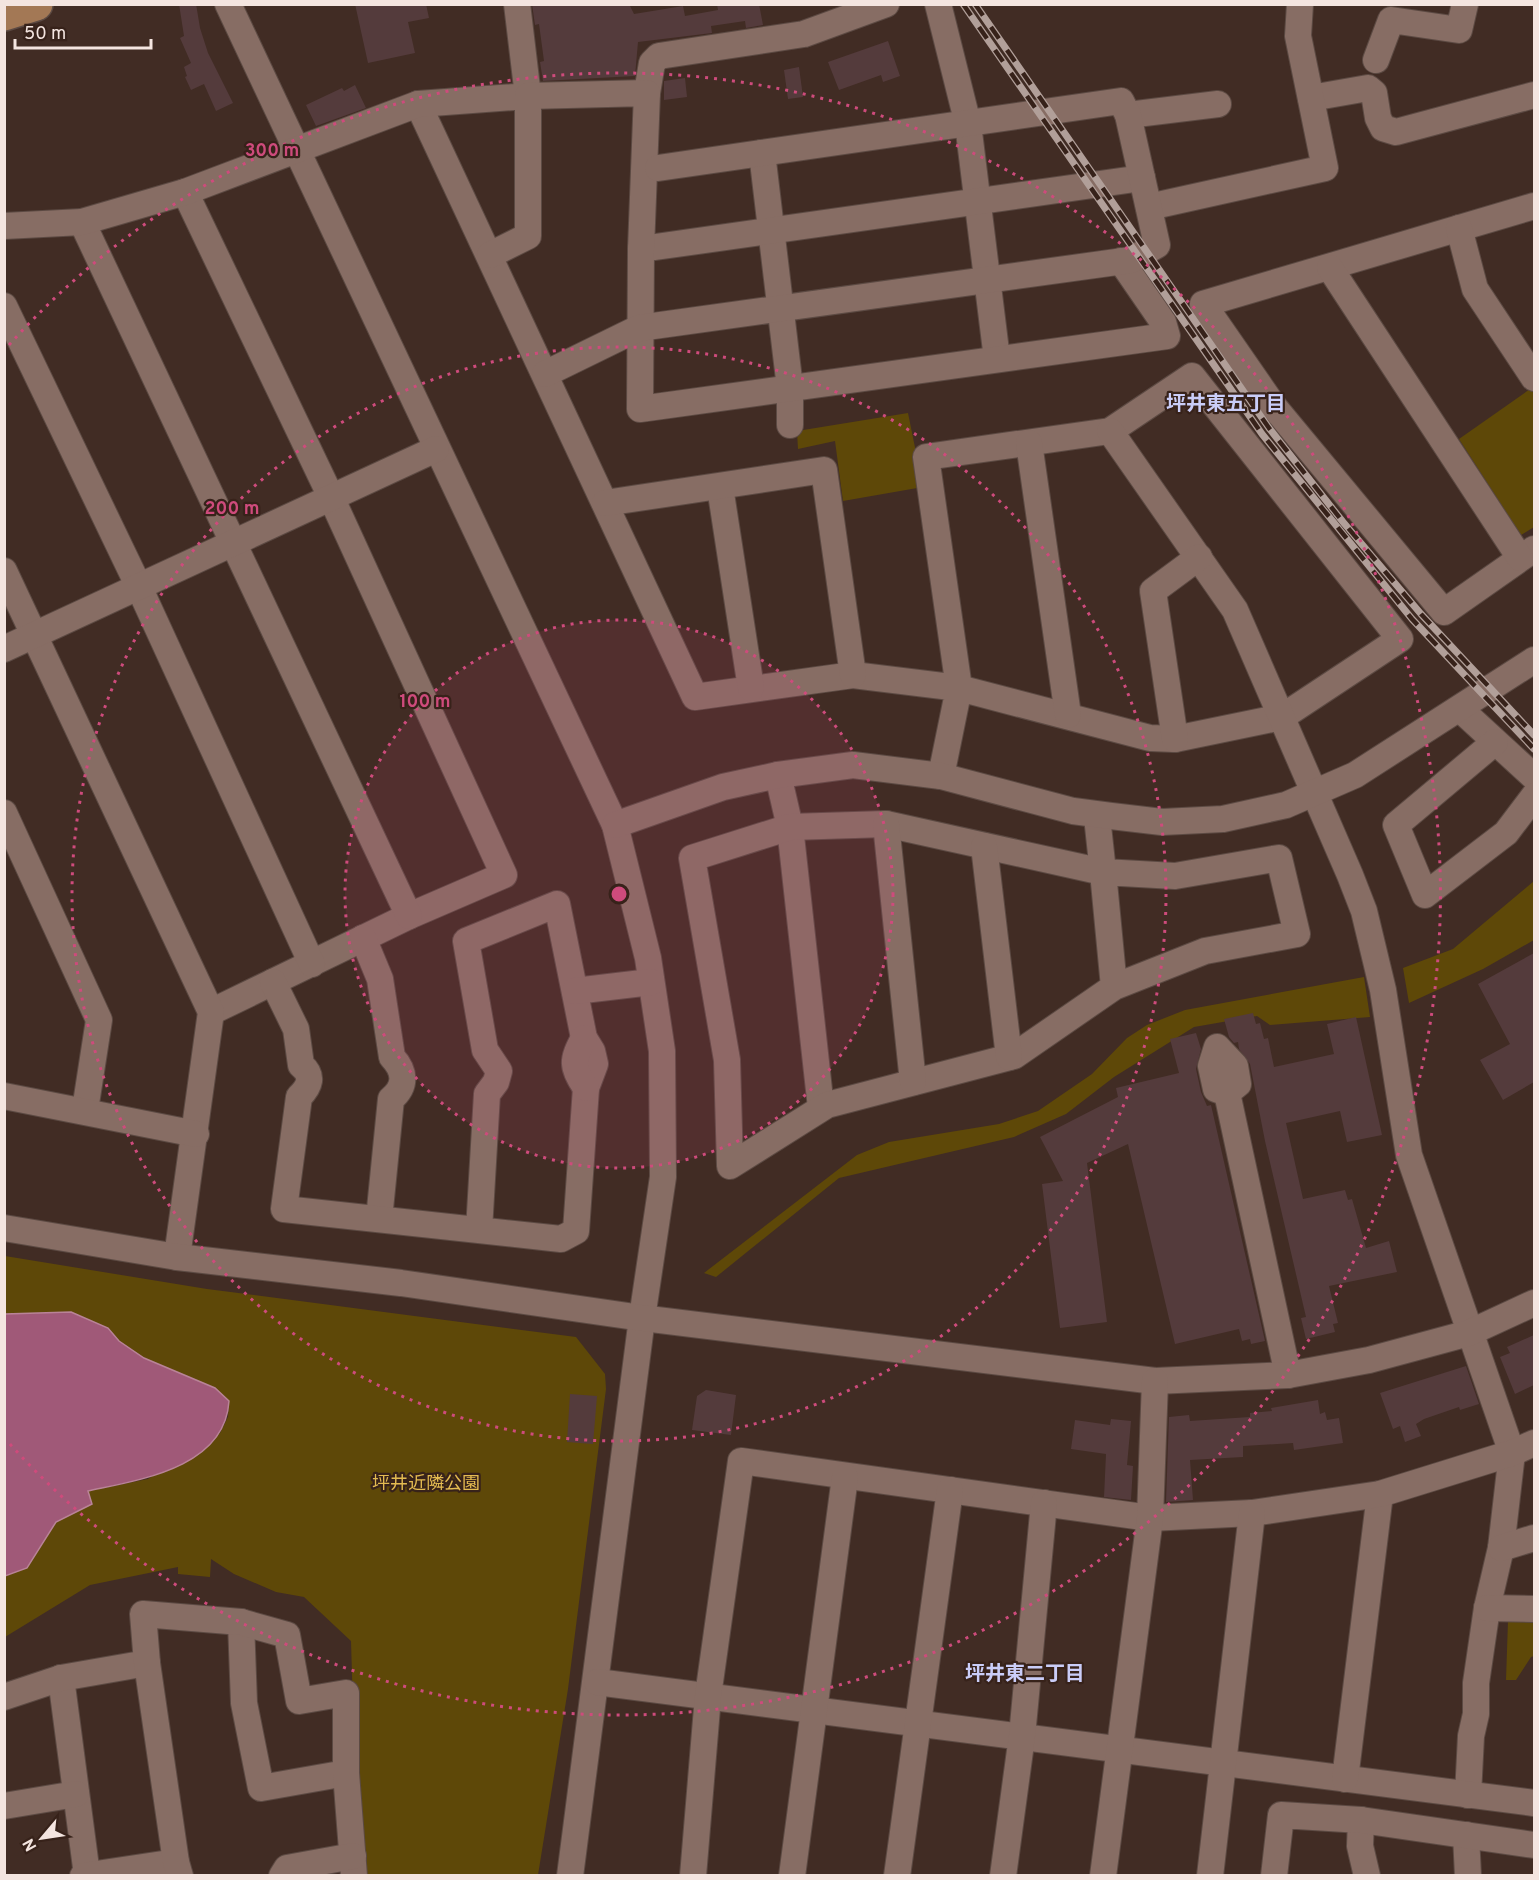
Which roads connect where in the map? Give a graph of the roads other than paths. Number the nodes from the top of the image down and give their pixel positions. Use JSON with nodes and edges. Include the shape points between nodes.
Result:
{"nodes":[{"id":1,"x":36,"y":4,"type":"edge"},
{"id":2,"x":228,"y":4,"type":"edge"},
{"id":3,"x":516,"y":4,"type":"edge"},
{"id":4,"x":886,"y":4,"type":"edge"},
{"id":5,"x":938,"y":4,"type":"edge"},
{"id":6,"x":1300,"y":4,"type":"edge"},
{"id":7,"x":1465,"y":4,"type":"edge"},
{"id":8,"x":4,"y":14,"type":"edge"},
{"id":9,"x":1376,"y":60,"type":"dead end"},
{"id":10,"x":647,"y":93,"type":"junction"},
{"id":11,"x":1534,"y":95,"type":"edge"},
{"id":12,"x":528,"y":96,"type":"junction"},
{"id":13,"x":1311,"y":98,"type":"junction"},
{"id":14,"x":418,"y":104,"type":"junction"},
{"id":15,"x":1218,"y":104,"type":"dead end"},
{"id":16,"x":1128,"y":115,"type":"junction"},
{"id":17,"x":968,"y":124,"type":"junction"},
{"id":18,"x":298,"y":151,"type":"junction"},
{"id":19,"x":762,"y":153,"type":"junction"},
{"id":20,"x":658,"y":168,"type":"dead end"},
{"id":21,"x":1142,"y":178,"type":"junction"},
{"id":22,"x":185,"y":192,"type":"junction"},
{"id":23,"x":978,"y":201,"type":"junction"},
{"id":24,"x":1534,"y":206,"type":"edge"},
{"id":25,"x":1149,"y":207,"type":"junction"},
{"id":26,"x":81,"y":222,"type":"junction"},
{"id":27,"x":4,"y":226,"type":"edge"},
{"id":28,"x":1459,"y":228,"type":"junction"},
{"id":29,"x":772,"y":230,"type":"junction"},
{"id":30,"x":640,"y":249,"type":"junction"},
{"id":31,"x":490,"y":255,"type":"junction"},
{"id":32,"x":1121,"y":261,"type":"junction"},
{"id":33,"x":1330,"y":268,"type":"junction"},
{"id":34,"x":988,"y":281,"type":"junction"},
{"id":35,"x":4,"y":306,"type":"edge"},
{"id":36,"x":782,"y":309,"type":"junction"},
{"id":37,"x":639,"y":328,"type":"junction"},
{"id":38,"x":997,"y":359,"type":"junction"},
{"id":39,"x":545,"y":374,"type":"junction"},
{"id":40,"x":1534,"y":378,"type":"edge"},
{"id":41,"x":790,"y":388,"type":"junction"},
{"id":42,"x":790,"y":425,"type":"dead end"},
{"id":43,"x":1110,"y":431,"type":"junction"},
{"id":44,"x":1029,"y":443,"type":"junction"},
{"id":45,"x":436,"y":448,"type":"junction"},
{"id":46,"x":720,"y":487,"type":"junction"},
{"id":47,"x":331,"y":497,"type":"junction"},
{"id":48,"x":604,"y":503,"type":"junction"},
{"id":49,"x":234,"y":543,"type":"junction"},
{"id":50,"x":1527,"y":553,"type":"edge"},
{"id":51,"x":1199,"y":557,"type":"junction"},
{"id":52,"x":4,"y":571,"type":"edge"},
{"id":53,"x":139,"y":587,"type":"junction"},
{"id":54,"x":34,"y":635,"type":"junction"},
{"id":55,"x":4,"y":649,"type":"edge"},
{"id":56,"x":1534,"y":660,"type":"edge"},
{"id":57,"x":853,"y":675,"type":"junction"},
{"id":58,"x":751,"y":688,"type":"junction"},
{"id":59,"x":959,"y":688,"type":"junction"},
{"id":60,"x":1460,"y":709,"type":"junction"},
{"id":61,"x":1068,"y":715,"type":"junction"},
{"id":62,"x":1282,"y":717,"type":"junction"},
{"id":63,"x":1175,"y":739,"type":"junction"},
{"id":64,"x":1495,"y":742,"type":"junction"},
{"id":65,"x":778,"y":775,"type":"junction"},
{"id":66,"x":940,"y":776,"type":"junction"},
{"id":67,"x":1534,"y":777,"type":"edge"},
{"id":68,"x":1316,"y":794,"type":"junction"},
{"id":69,"x":1534,"y":796,"type":"edge"},
{"id":70,"x":4,"y":813,"type":"edge"},
{"id":71,"x":1100,"y":815,"type":"junction"},
{"id":72,"x":886,"y":824,"type":"junction"},
{"id":73,"x":615,"y":825,"type":"junction"},
{"id":74,"x":790,"y":827,"type":"junction"},
{"id":75,"x":984,"y":846,"type":"junction"},
{"id":76,"x":1103,"y":872,"type":"junction"},
{"id":77,"x":409,"y":916,"type":"junction"},
{"id":78,"x":363,"y":938,"type":"junction"},
{"id":79,"x":312,"y":964,"type":"junction"},
{"id":80,"x":273,"y":982,"type":"junction"},
{"id":81,"x":651,"y":982,"type":"junction"},
{"id":82,"x":1114,"y":987,"type":"junction"},
{"id":83,"x":575,"y":991,"type":"junction"},
{"id":84,"x":211,"y":1012,"type":"junction"},
{"id":85,"x":1009,"y":1057,"type":"junction"},
{"id":86,"x":913,"y":1082,"type":"junction"},
{"id":87,"x":1227,"y":1093,"type":"dead end"},
{"id":88,"x":4,"y":1096,"type":"edge"},
{"id":89,"x":821,"y":1108,"type":"junction"},
{"id":90,"x":85,"y":1110,"type":"junction"},
{"id":91,"x":196,"y":1134,"type":"junction"},
{"id":92,"x":379,"y":1219,"type":"junction"},
{"id":93,"x":4,"y":1228,"type":"edge"},
{"id":94,"x":479,"y":1230,"type":"junction"},
{"id":95,"x":177,"y":1257,"type":"junction"},
{"id":96,"x":1534,"y":1303,"type":"edge"},
{"id":97,"x":642,"y":1318,"type":"junction"},
{"id":98,"x":1469,"y":1333,"type":"junction"},
{"id":99,"x":1288,"y":1374,"type":"junction"},
{"id":100,"x":1155,"y":1382,"type":"junction"},
{"id":101,"x":1523,"y":1448,"type":"edge"},
{"id":102,"x":845,"y":1477,"type":"junction"},
{"id":103,"x":950,"y":1491,"type":"junction"},
{"id":104,"x":1380,"y":1494,"type":"junction"},
{"id":105,"x":1044,"y":1503,"type":"junction"},
{"id":106,"x":1252,"y":1513,"type":"junction"},
{"id":107,"x":1150,"y":1518,"type":"junction"},
{"id":108,"x":1534,"y":1538,"type":"edge"},
{"id":109,"x":1501,"y":1548,"type":"junction"},
{"id":110,"x":1487,"y":1608,"type":"junction"},
{"id":111,"x":1534,"y":1609,"type":"edge"},
{"id":112,"x":241,"y":1622,"type":"junction"},
{"id":113,"x":147,"y":1663,"type":"junction"},
{"id":114,"x":61,"y":1678,"type":"junction"},
{"id":115,"x":597,"y":1682,"type":"junction"},
{"id":116,"x":708,"y":1696,"type":"junction"},
{"id":117,"x":4,"y":1697,"type":"edge"},
{"id":118,"x":815,"y":1709,"type":"junction"},
{"id":119,"x":919,"y":1723,"type":"junction"},
{"id":120,"x":1022,"y":1736,"type":"junction"},
{"id":121,"x":1119,"y":1749,"type":"junction"},
{"id":122,"x":1223,"y":1763,"type":"junction"},
{"id":123,"x":346,"y":1773,"type":"junction"},
{"id":124,"x":1345,"y":1779,"type":"junction"},
{"id":125,"x":76,"y":1794,"type":"junction"},
{"id":126,"x":1468,"y":1795,"type":"junction"},
{"id":127,"x":1534,"y":1803,"type":"edge"},
{"id":128,"x":4,"y":1806,"type":"edge"},
{"id":129,"x":1361,"y":1820,"type":"junction"},
{"id":130,"x":1466,"y":1835,"type":"junction"},
{"id":131,"x":1534,"y":1845,"type":"edge"},
{"id":132,"x":354,"y":1866,"type":"edge"},
{"id":133,"x":178,"y":1868,"type":"edge"},
{"id":134,"x":85,"y":1875,"type":"edge"},
{"id":135,"x":282,"y":1875,"type":"edge"},
{"id":136,"x":570,"y":1875,"type":"edge"},
{"id":137,"x":693,"y":1875,"type":"edge"},
{"id":138,"x":792,"y":1875,"type":"edge"},
{"id":139,"x":897,"y":1875,"type":"edge"},
{"id":140,"x":1003,"y":1875,"type":"edge"},
{"id":141,"x":1103,"y":1875,"type":"edge"},
{"id":142,"x":1210,"y":1875,"type":"edge"},
{"id":143,"x":1274,"y":1875,"type":"edge"},
{"id":144,"x":1367,"y":1875,"type":"edge"},
{"id":145,"x":1468,"y":1875,"type":"edge"}],
"edges":[{"from":1,"to":8,"type":"main road"},
{"from":2,"to":18,"type":"street"},
{"from":3,"to":12,"type":"street"},
{"from":4,"to":10,"type":"street","via":[[804,34],[659,56],[652,63]]},
{"from":5,"to":17,"type":"street"},
{"from":6,"to":13,"type":"street","via":[[1298,36]]},
{"from":7,"to":9,"type":"street","via":[[1459,30],[1391,20]]},
{"from":10,"to":12,"type":"street"},
{"from":10,"to":30,"type":"street"},
{"from":11,"to":13,"type":"street","via":[[1396,132],[1383,128],[1374,93],[1368,88]]},
{"from":12,"to":14,"type":"street"},
{"from":12,"to":31,"type":"street","via":[[528,236]]},
{"from":13,"to":25,"type":"street","via":[[1325,168]]},
{"from":14,"to":18,"type":"street"},
{"from":14,"to":31,"type":"street"},
{"from":15,"to":16,"type":"street"},
{"from":16,"to":17,"type":"street","via":[[1121,101]]},
{"from":16,"to":21,"type":"street"},
{"from":17,"to":19,"type":"street"},
{"from":17,"to":23,"type":"street"},
{"from":18,"to":22,"type":"street"},
{"from":18,"to":45,"type":"street"},
{"from":19,"to":20,"type":"street"},
{"from":19,"to":29,"type":"street"},
{"from":21,"to":23,"type":"street"},
{"from":21,"to":25,"type":"street"},
{"from":22,"to":26,"type":"street"},
{"from":22,"to":47,"type":"street"},
{"from":23,"to":29,"type":"street"},
{"from":23,"to":34,"type":"street"},
{"from":24,"to":28,"type":"street"},
{"from":25,"to":32,"type":"street","via":[[1157,245],[1131,260]]},
{"from":26,"to":27,"type":"street"},
{"from":26,"to":49,"type":"street"},
{"from":28,"to":33,"type":"street"},
{"from":28,"to":40,"type":"street","via":[[1475,289]]},
{"from":29,"to":30,"type":"street"},
{"from":29,"to":36,"type":"street"},
{"from":30,"to":37,"type":"street"},
{"from":31,"to":39,"type":"street"},
{"from":32,"to":34,"type":"street"},
{"from":32,"to":38,"type":"street","via":[[1163,322],[1167,336]]},
{"from":33,"to":50,"type":"street"},
{"from":33,"to":50,"type":"street","via":[[1203,304],[1275,408],[1444,612]]},
{"from":34,"to":36,"type":"street"},
{"from":34,"to":38,"type":"street"},
{"from":35,"to":53,"type":"street"},
{"from":36,"to":37,"type":"street"},
{"from":36,"to":41,"type":"street"},
{"from":37,"to":39,"type":"street"},
{"from":37,"to":41,"type":"street","via":[[640,409]]},
{"from":38,"to":41,"type":"street"},
{"from":39,"to":48,"type":"street"},
{"from":41,"to":42,"type":"street"},
{"from":43,"to":44,"type":"street"},
{"from":43,"to":51,"type":"street"},
{"from":43,"to":62,"type":"street","via":[[1192,376],[1400,639]]},
{"from":44,"to":59,"type":"street","via":[[926,457]]},
{"from":44,"to":61,"type":"street"},
{"from":45,"to":47,"type":"street"},
{"from":45,"to":73,"type":"street"},
{"from":46,"to":48,"type":"street"},
{"from":46,"to":57,"type":"street","via":[[824,470]]},
{"from":46,"to":58,"type":"street"},
{"from":47,"to":49,"type":"street"},
{"from":47,"to":77,"type":"street","via":[[504,875]]},
{"from":48,"to":58,"type":"street","via":[[695,697]]},
{"from":49,"to":53,"type":"street"},
{"from":49,"to":77,"type":"street"},
{"from":51,"to":62,"type":"street","via":[[1235,610]]},
{"from":51,"to":63,"type":"street","via":[[1153,591]]},
{"from":52,"to":54,"type":"street"},
{"from":53,"to":54,"type":"street"},
{"from":53,"to":79,"type":"street"},
{"from":54,"to":55,"type":"street"},
{"from":54,"to":84,"type":"street"},
{"from":56,"to":60,"type":"street"},
{"from":57,"to":58,"type":"street"},
{"from":57,"to":59,"type":"street"},
{"from":59,"to":61,"type":"street"},
{"from":59,"to":66,"type":"street"},
{"from":60,"to":64,"type":"street"},
{"from":60,"to":68,"type":"street","via":[[1355,775]]},
{"from":61,"to":63,"type":"street","via":[[1150,738]]},
{"from":62,"to":63,"type":"street"},
{"from":62,"to":68,"type":"street"},
{"from":64,"to":67,"type":"street"},
{"from":64,"to":69,"type":"street","via":[[1396,825],[1425,895],[1506,833]]},
{"from":65,"to":66,"type":"street","via":[[853,765]]},
{"from":65,"to":73,"type":"street","via":[[723,787]]},
{"from":65,"to":74,"type":"street"},
{"from":66,"to":71,"type":"street"},
{"from":68,"to":71,"type":"street","via":[[1286,806],[1195,822]]},
{"from":68,"to":98,"type":"street","via":[[1364,911],[1383,990],[1410,1155]]},
{"from":70,"to":90,"type":"street","via":[[99,1020]]},
{"from":71,"to":76,"type":"street"},
{"from":72,"to":74,"type":"street"},
{"from":72,"to":75,"type":"street"},
{"from":72,"to":86,"type":"street"},
{"from":73,"to":81,"type":"street"},
{"from":74,"to":89,"type":"street"},
{"from":74,"to":89,"type":"street","via":[[692,858],[727,1060],[730,1166]]},
{"from":75,"to":76,"type":"street"},
{"from":75,"to":85,"type":"street"},
{"from":76,"to":82,"type":"street"},
{"from":76,"to":82,"type":"street","via":[[1175,876],[1279,858],[1297,934],[1205,951]]},
{"from":77,"to":78,"type":"street"},
{"from":78,"to":79,"type":"street"},
{"from":78,"to":92,"type":"street","via":[[380,979],[392,1057],[382,1079],[391,1099]]},
{"from":79,"to":80,"type":"street"},
{"from":80,"to":84,"type":"street"},
{"from":80,"to":92,"type":"street","via":[[296,1029],[301,1065],[290,1081],[299,1097],[284,1209]]},
{"from":81,"to":83,"type":"street"},
{"from":81,"to":97,"type":"street","via":[[662,1051],[663,1177]]},
{"from":82,"to":85,"type":"street"},
{"from":83,"to":94,"type":"street","via":[[584,1038],[575,1054],[574,1066],[586,1088],[576,1232],[561,1239]]},
{"from":83,"to":94,"type":"street","via":[[557,904],[466,941],[485,1050],[477,1072],[487,1094]]},
{"from":84,"to":91,"type":"street"},
{"from":85,"to":86,"type":"street"},
{"from":86,"to":89,"type":"street"},
{"from":87,"to":99,"type":"street"},
{"from":88,"to":90,"type":"street"},
{"from":90,"to":91,"type":"street"},
{"from":91,"to":95,"type":"street"},
{"from":92,"to":94,"type":"street"},
{"from":93,"to":95,"type":"street"},
{"from":95,"to":97,"type":"street","via":[[401,1283]]},
{"from":96,"to":98,"type":"street"},
{"from":97,"to":100,"type":"street"},
{"from":97,"to":115,"type":"street"},
{"from":98,"to":99,"type":"street","via":[[1369,1360]]},
{"from":98,"to":101,"type":"street"},
{"from":99,"to":100,"type":"street"},
{"from":100,"to":107,"type":"street"},
{"from":101,"to":104,"type":"street"},
{"from":101,"to":109,"type":"street"},
{"from":102,"to":103,"type":"street"},
{"from":102,"to":116,"type":"street","via":[[741,1461]]},
{"from":102,"to":118,"type":"street"},
{"from":103,"to":105,"type":"street"},
{"from":103,"to":119,"type":"street"},
{"from":104,"to":106,"type":"street"},
{"from":104,"to":124,"type":"street"},
{"from":105,"to":107,"type":"street"},
{"from":105,"to":120,"type":"street"},
{"from":106,"to":107,"type":"street"},
{"from":106,"to":122,"type":"street"},
{"from":107,"to":121,"type":"street"},
{"from":108,"to":109,"type":"street"},
{"from":109,"to":110,"type":"street"},
{"from":110,"to":111,"type":"street"},
{"from":110,"to":126,"type":"street","via":[[1476,1683]]},
{"from":112,"to":113,"type":"street","via":[[143,1614]]},
{"from":112,"to":123,"type":"street","via":[[287,1635],[299,1701],[346,1693]]},
{"from":112,"to":123,"type":"street","via":[[244,1703],[261,1788]]},
{"from":113,"to":114,"type":"street"},
{"from":113,"to":133,"type":"street"},
{"from":114,"to":117,"type":"street"},
{"from":114,"to":125,"type":"street"},
{"from":115,"to":116,"type":"street"},
{"from":115,"to":136,"type":"street"},
{"from":116,"to":118,"type":"street"},
{"from":116,"to":137,"type":"street"},
{"from":118,"to":119,"type":"street"},
{"from":118,"to":138,"type":"street"},
{"from":119,"to":120,"type":"street"},
{"from":119,"to":139,"type":"street"},
{"from":120,"to":121,"type":"street"},
{"from":120,"to":140,"type":"street"},
{"from":121,"to":122,"type":"street"},
{"from":121,"to":141,"type":"street"},
{"from":122,"to":124,"type":"street"},
{"from":122,"to":142,"type":"street"},
{"from":123,"to":132,"type":"street"},
{"from":124,"to":126,"type":"street"},
{"from":125,"to":128,"type":"street"},
{"from":125,"to":134,"type":"street"},
{"from":126,"to":127,"type":"street"},
{"from":129,"to":130,"type":"street"},
{"from":129,"to":143,"type":"street","via":[[1281,1815]]},
{"from":129,"to":144,"type":"street","via":[[1360,1846]]},
{"from":130,"to":131,"type":"street"},
{"from":130,"to":145,"type":"street"},
{"from":132,"to":135,"type":"street","via":[[286,1868]]},
{"from":133,"to":134,"type":"street"}]}
